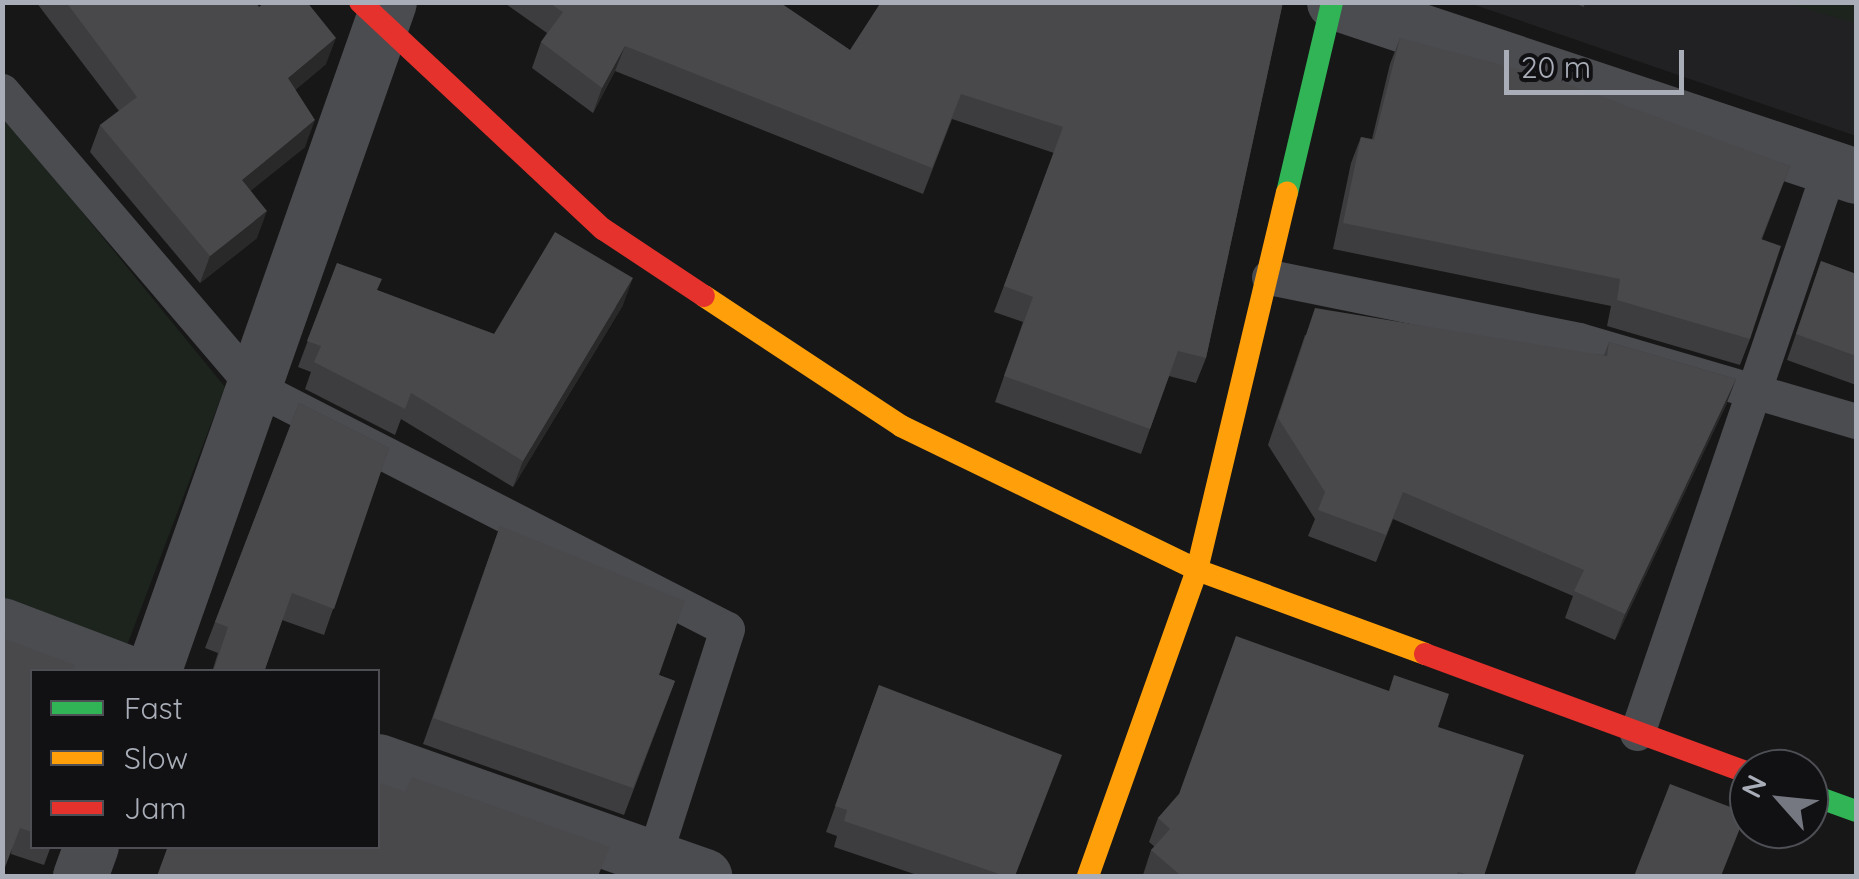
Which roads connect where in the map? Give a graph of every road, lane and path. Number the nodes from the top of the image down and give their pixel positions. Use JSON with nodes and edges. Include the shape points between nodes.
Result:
{"nodes":[{"id":1,"x":1333,"y":2,"type":"edge"},
{"id":2,"x":377,"y":10,"type":"edge"},
{"id":3,"x":2,"y":91,"type":"edge"},
{"id":4,"x":1843,"y":172,"type":"edge"},
{"id":5,"x":1268,"y":276,"type":"junction"},
{"id":6,"x":1762,"y":386,"type":"junction"},
{"id":7,"x":255,"y":387,"type":"junction"},
{"id":8,"x":1856,"y":421,"type":"edge"},
{"id":9,"x":1196,"y":570,"type":"junction"},
{"id":10,"x":2,"y":626,"type":"edge"},
{"id":11,"x":118,"y":669,"type":"edge"},
{"id":12,"x":154,"y":669,"type":"edge"},
{"id":13,"x":1636,"y":733,"type":"junction"},
{"id":14,"x":380,"y":762,"type":"edge"},
{"id":15,"x":1729,"y":766,"type":"edge"},
{"id":16,"x":1829,"y":801,"type":"edge"},
{"id":17,"x":1856,"y":811,"type":"edge"},
{"id":18,"x":89,"y":849,"type":"edge"},
{"id":19,"x":668,"y":871,"type":"edge"},
{"id":20,"x":80,"y":876,"type":"edge"},
{"id":21,"x":1088,"y":876,"type":"edge"}],
"edges":[{"from":1,"to":4,"type":"street"},
{"from":1,"to":5,"type":"street"},
{"from":2,"to":7,"type":"street"},
{"from":2,"to":9,"type":"street","via":[[603,229],[901,426]]},
{"from":3,"to":7,"type":"lane"},
{"from":4,"to":6,"type":"lane"},
{"from":5,"to":6,"type":"lane"},
{"from":5,"to":9,"type":"street"},
{"from":6,"to":8,"type":"lane"},
{"from":6,"to":13,"type":"lane"},
{"from":7,"to":12,"type":"street"},
{"from":7,"to":19,"type":"lane","via":[[727,628]]},
{"from":9,"to":13,"type":"street"},
{"from":9,"to":21,"type":"street"},
{"from":10,"to":11,"type":"street"},
{"from":13,"to":15,"type":"street"},
{"from":14,"to":19,"type":"street"},
{"from":16,"to":17,"type":"street"},
{"from":18,"to":20,"type":"street"}]}
